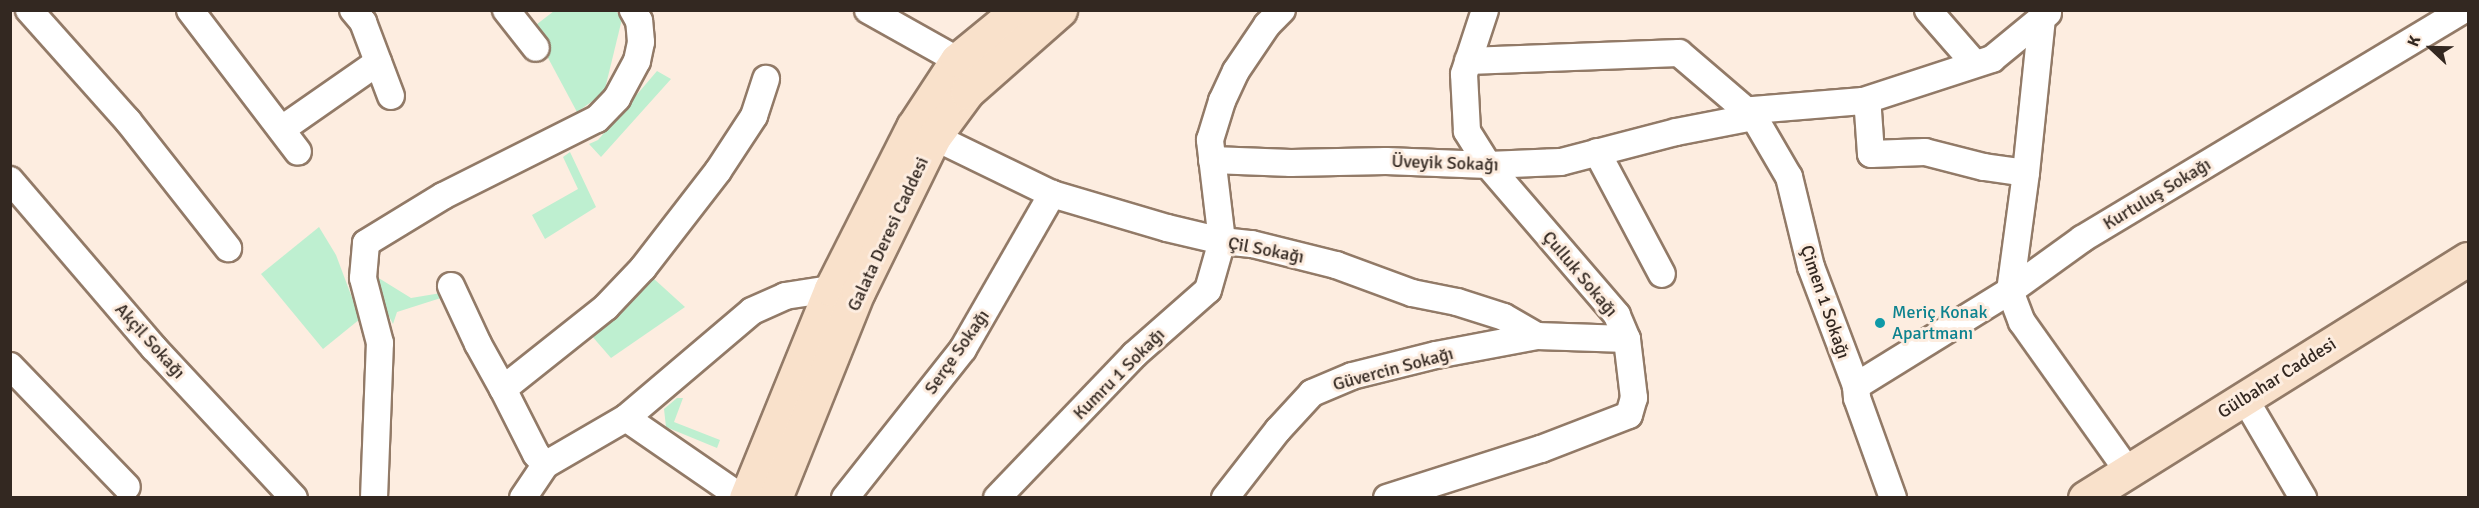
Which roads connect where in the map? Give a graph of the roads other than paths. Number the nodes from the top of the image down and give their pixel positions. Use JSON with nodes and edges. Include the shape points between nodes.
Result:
{"nodes":[{"id":1,"x":29,"y":10,"type":"edge"},
{"id":2,"x":190,"y":10,"type":"edge"},
{"id":3,"x":353,"y":10,"type":"edge"},
{"id":4,"x":506,"y":10,"type":"edge"},
{"id":5,"x":633,"y":10,"type":"edge"},
{"id":6,"x":868,"y":10,"type":"edge"},
{"id":7,"x":1018,"y":10,"type":"edge"},
{"id":8,"x":1060,"y":10,"type":"edge"},
{"id":9,"x":1282,"y":10,"type":"edge"},
{"id":10,"x":1485,"y":10,"type":"edge"},
{"id":11,"x":2463,"y":10,"type":"edge"},
{"id":12,"x":1930,"y":11,"type":"edge"},
{"id":13,"x":2047,"y":14,"type":"edge"},
{"id":14,"x":536,"y":48,"type":"dead end"},
{"id":15,"x":957,"y":60,"type":"junction"},
{"id":16,"x":1468,"y":61,"type":"junction"},
{"id":17,"x":378,"y":62,"type":"junction"},
{"id":18,"x":1974,"y":63,"type":"junction"},
{"id":19,"x":766,"y":80,"type":"dead end"},
{"id":20,"x":391,"y":96,"type":"dead end"},
{"id":21,"x":1863,"y":101,"type":"junction"},
{"id":22,"x":1753,"y":113,"type":"junction"},
{"id":23,"x":282,"y":129,"type":"junction"},
{"id":24,"x":923,"y":132,"type":"junction"},
{"id":25,"x":298,"y":152,"type":"dead end"},
{"id":26,"x":1597,"y":152,"type":"junction"},
{"id":27,"x":1212,"y":160,"type":"junction"},
{"id":28,"x":1488,"y":165,"type":"junction"},
{"id":29,"x":2026,"y":173,"type":"junction"},
{"id":30,"x":10,"y":180,"type":"edge"},
{"id":31,"x":1052,"y":194,"type":"junction"},
{"id":32,"x":1222,"y":241,"type":"junction"},
{"id":33,"x":228,"y":248,"type":"dead end"},
{"id":34,"x":2469,"y":259,"type":"edge"},
{"id":35,"x":1662,"y":274,"type":"dead end"},
{"id":36,"x":451,"y":286,"type":"dead end"},
{"id":37,"x":844,"y":290,"type":"junction"},
{"id":38,"x":2010,"y":291,"type":"junction"},
{"id":39,"x":1537,"y":336,"type":"junction"},
{"id":40,"x":1627,"y":339,"type":"junction"},
{"id":41,"x":10,"y":366,"type":"edge"},
{"id":42,"x":1856,"y":386,"type":"junction"},
{"id":43,"x":503,"y":389,"type":"junction"},
{"id":44,"x":2244,"y":399,"type":"junction"},
{"id":45,"x":626,"y":418,"type":"junction"},
{"id":46,"x":545,"y":465,"type":"junction"},
{"id":47,"x":2128,"y":471,"type":"junction"},
{"id":48,"x":127,"y":487,"type":"dead end"},
{"id":49,"x":294,"y":498,"type":"edge"},
{"id":50,"x":374,"y":498,"type":"edge"},
{"id":51,"x":523,"y":498,"type":"edge"},
{"id":52,"x":744,"y":498,"type":"edge"},
{"id":53,"x":775,"y":498,"type":"edge"},
{"id":54,"x":845,"y":498,"type":"edge"},
{"id":55,"x":997,"y":498,"type":"edge"},
{"id":56,"x":1225,"y":498,"type":"edge"},
{"id":57,"x":1387,"y":498,"type":"edge"},
{"id":58,"x":1893,"y":498,"type":"edge"},
{"id":59,"x":2085,"y":498,"type":"edge"},
{"id":60,"x":2303,"y":498,"type":"edge"}],
"edges":[{"from":1,"to":33,"type":"street","via":[[128,121]]},
{"from":2,"to":23,"type":"street"},
{"from":3,"to":17,"type":"street","via":[[363,22]]},
{"from":4,"to":14,"type":"street"},
{"from":5,"to":50,"type":"street","via":[[639,21],[641,42],[637,61],[617,98],[597,120],[443,196],[366,243],[363,278],[380,343]]},
{"from":6,"to":15,"type":"street"},
{"from":7,"to":15,"type":"main road","name":"Galata Deresi Caddesi"},
{"from":8,"to":24,"type":"main road","name":"Galata Deresi Caddesi"},
{"from":9,"to":27,"type":"street","via":[[1236,71],[1222,101],[1210,140]]},
{"from":10,"to":16,"type":"street","name":"Çulluk Sokağı"},
{"from":11,"to":38,"type":"street","name":"Kurtuluş Sokağı","via":[[2082,239]]},
{"from":12,"to":18,"type":"street"},
{"from":13,"to":18,"type":"street","name":"Üveyik Sokağı","via":[[1992,58]]},
{"from":13,"to":29,"type":"street"},
{"from":15,"to":24,"type":"main road","name":"Galata Deresi Caddesi"},
{"from":16,"to":22,"type":"street","name":"Çimen 1 Sokağı","via":[[1680,53]]},
{"from":16,"to":28,"type":"street","name":"Çulluk Sokağı","via":[[1464,74],[1467,131]]},
{"from":17,"to":20,"type":"street"},
{"from":17,"to":23,"type":"street"},
{"from":18,"to":21,"type":"street","name":"Üveyik Sokağı"},
{"from":19,"to":43,"type":"street","via":[[762,99],[718,171],[643,268],[606,307]]},
{"from":21,"to":22,"type":"street","name":"Üveyik Sokağı"},
{"from":21,"to":29,"type":"street","via":[[1868,111],[1871,154],[1925,152]]},
{"from":22,"to":26,"type":"street","name":"Üveyik Sokağı"},
{"from":22,"to":42,"type":"street","name":"Çimen 1 Sokağı","via":[[1789,177],[1811,267]]},
{"from":23,"to":25,"type":"street"},
{"from":24,"to":31,"type":"street","name":"Çil Sokağı"},
{"from":24,"to":37,"type":"main road","name":"Galata Deresi Caddesi"},
{"from":26,"to":28,"type":"street","name":"Üveyik Sokağı","via":[[1561,162]]},
{"from":26,"to":35,"type":"street"},
{"from":27,"to":28,"type":"street","name":"Üveyik Sokağı"},
{"from":27,"to":32,"type":"street"},
{"from":28,"to":40,"type":"street","name":"Çulluk Sokağı","via":[[1617,315]]},
{"from":29,"to":38,"type":"street"},
{"from":30,"to":49,"type":"street","name":"Akçil Sokağı","via":[[154,348]]},
{"from":31,"to":32,"type":"street","name":"Çil Sokağı"},
{"from":31,"to":54,"type":"street","name":"Serçe Sokağı","via":[[963,349]]},
{"from":32,"to":39,"type":"street","name":"Çil Sokağı","via":[[1252,244],[1336,265],[1412,292],[1504,317]]},
{"from":32,"to":55,"type":"street","name":"Kumru 1 Sokağı","via":[[1208,290],[1134,355]]},
{"from":34,"to":44,"type":"main road","name":"Gülbahar Caddesi"},
{"from":36,"to":43,"type":"street"},
{"from":37,"to":45,"type":"street","via":[[785,296],[752,311]]},
{"from":37,"to":52,"type":"main road","name":"Galata Deresi Caddesi"},
{"from":37,"to":53,"type":"main road","name":"Galata Deresi Caddesi"},
{"from":38,"to":42,"type":"street","name":"Kurtuluş Sokağı"},
{"from":38,"to":47,"type":"street","via":[[2022,322]]},
{"from":39,"to":40,"type":"street","name":"Çil Sokağı"},
{"from":39,"to":56,"type":"street","name":"Güvercin Sokağı","via":[[1352,376],[1312,393]]},
{"from":40,"to":57,"type":"street","name":"Çulluk Sokağı","via":[[1634,398],[1629,415],[1541,449]]},
{"from":41,"to":48,"type":"street"},
{"from":42,"to":58,"type":"street","name":"Çimen 1 Sokağı"},
{"from":43,"to":46,"type":"street"},
{"from":44,"to":47,"type":"main road","name":"Gülbahar Caddesi"},
{"from":44,"to":60,"type":"street"},
{"from":45,"to":46,"type":"street"},
{"from":45,"to":52,"type":"street"},
{"from":46,"to":51,"type":"street"},
{"from":47,"to":59,"type":"main road","name":"Gülbahar Caddesi"}]}
